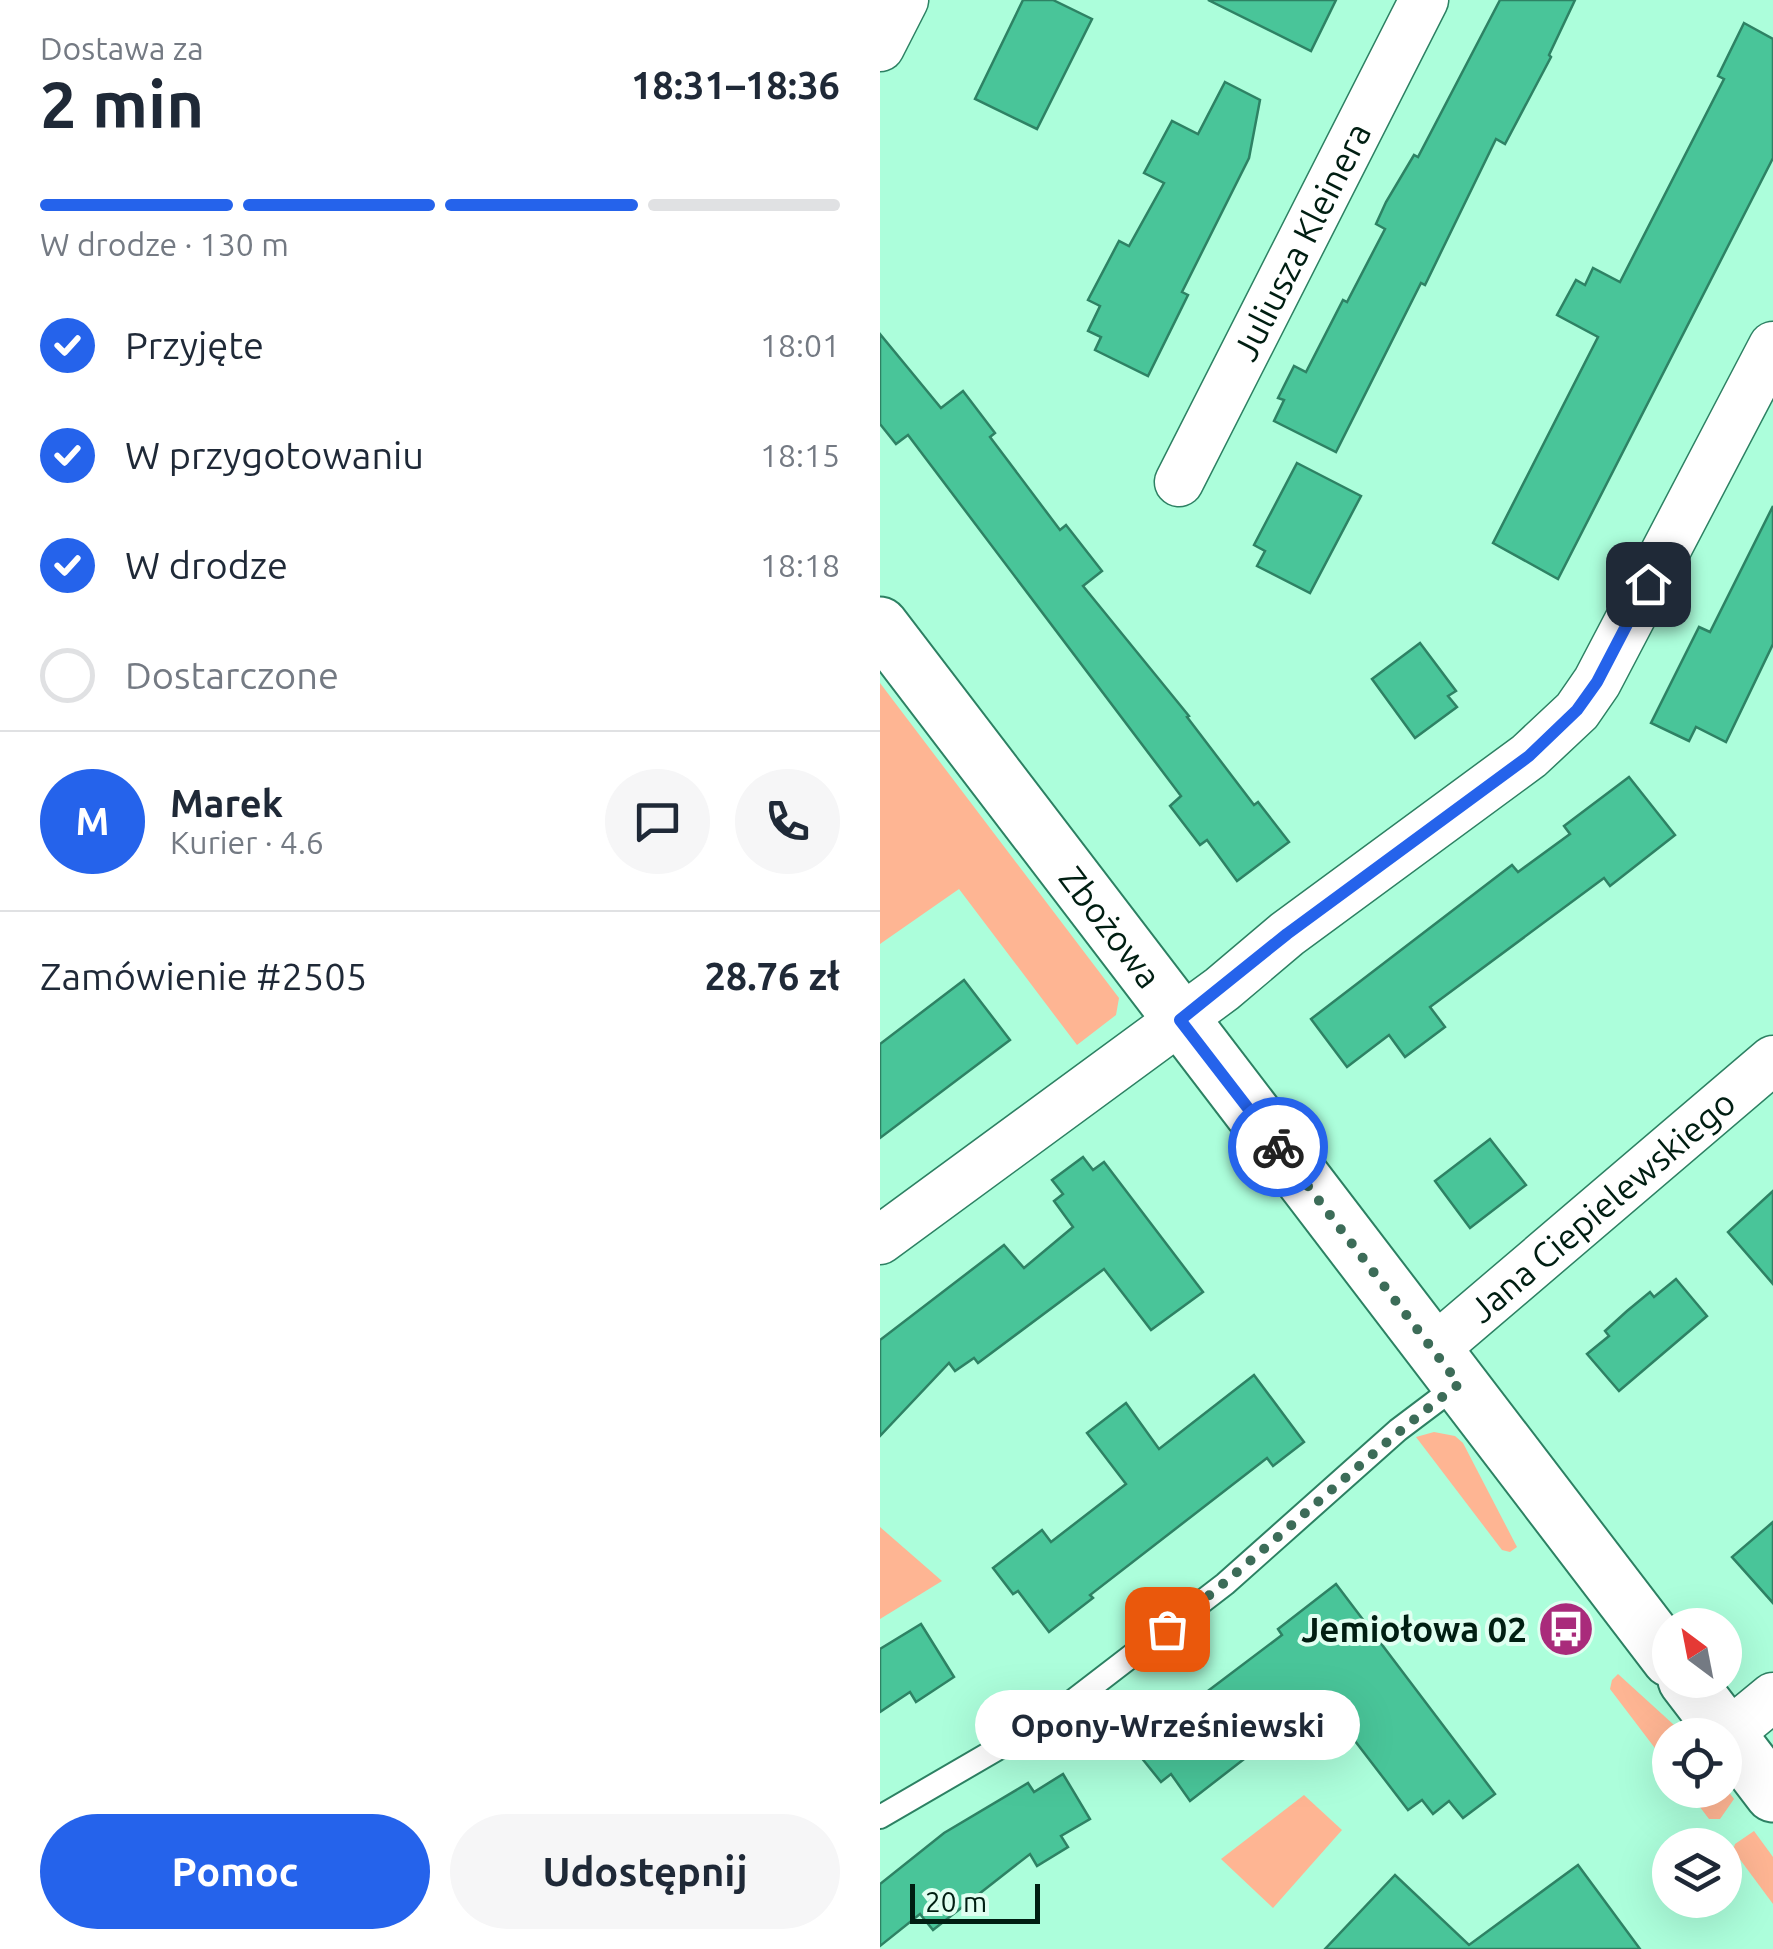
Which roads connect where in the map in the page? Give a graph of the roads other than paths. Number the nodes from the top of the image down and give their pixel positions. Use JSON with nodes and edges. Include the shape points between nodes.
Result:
{"nodes":[{"id":1,"x":904,"y":0,"type":"edge"},
{"id":2,"x":1424,"y":0,"type":"edge"},
{"id":3,"x":880,"y":47,"type":"edge"},
{"id":4,"x":1773,"y":346,"type":"edge"},
{"id":5,"x":1179,"y":482,"type":"dead end"},
{"id":6,"x":880,"y":625,"type":"edge"},
{"id":7,"x":1180,"y":1020,"type":"junction"},
{"id":8,"x":1773,"y":1060,"type":"edge"},
{"id":9,"x":880,"y":1240,"type":"edge"},
{"id":10,"x":1446,"y":1367,"type":"junction"},
{"id":11,"x":1652,"y":1636,"type":"edge"},
{"id":12,"x":1773,"y":1697,"type":"edge"},
{"id":13,"x":1700,"y":1698,"type":"edge"},
{"id":14,"x":1716,"y":1718,"type":"edge"},
{"id":15,"x":1742,"y":1722,"type":"edge"},
{"id":16,"x":1742,"y":1753,"type":"edge"},
{"id":17,"x":1773,"y":1794,"type":"edge"},
{"id":18,"x":880,"y":1817,"type":"edge"}],
"edges":[{"from":1,"to":3,"type":"street"},
{"from":2,"to":5,"type":"street","name":"Juliusza Kleinera"},
{"from":4,"to":7,"type":"street","via":[[1577,710],[1529,756]]},
{"from":6,"to":7,"type":"street","name":"Zbożowa"},
{"from":7,"to":9,"type":"street"},
{"from":7,"to":10,"type":"street","name":"Zbożowa"},
{"from":8,"to":10,"type":"street","name":"Jana Ciepielewskiego"},
{"from":10,"to":11,"type":"street","name":"Zbożowa"},
{"from":10,"to":18,"type":"lane","via":[[1398,1430],[1225,1584],[1052,1717]]},
{"from":12,"to":15,"type":"street"},
{"from":13,"to":14,"type":"street"},
{"from":16,"to":17,"type":"street"}]}
